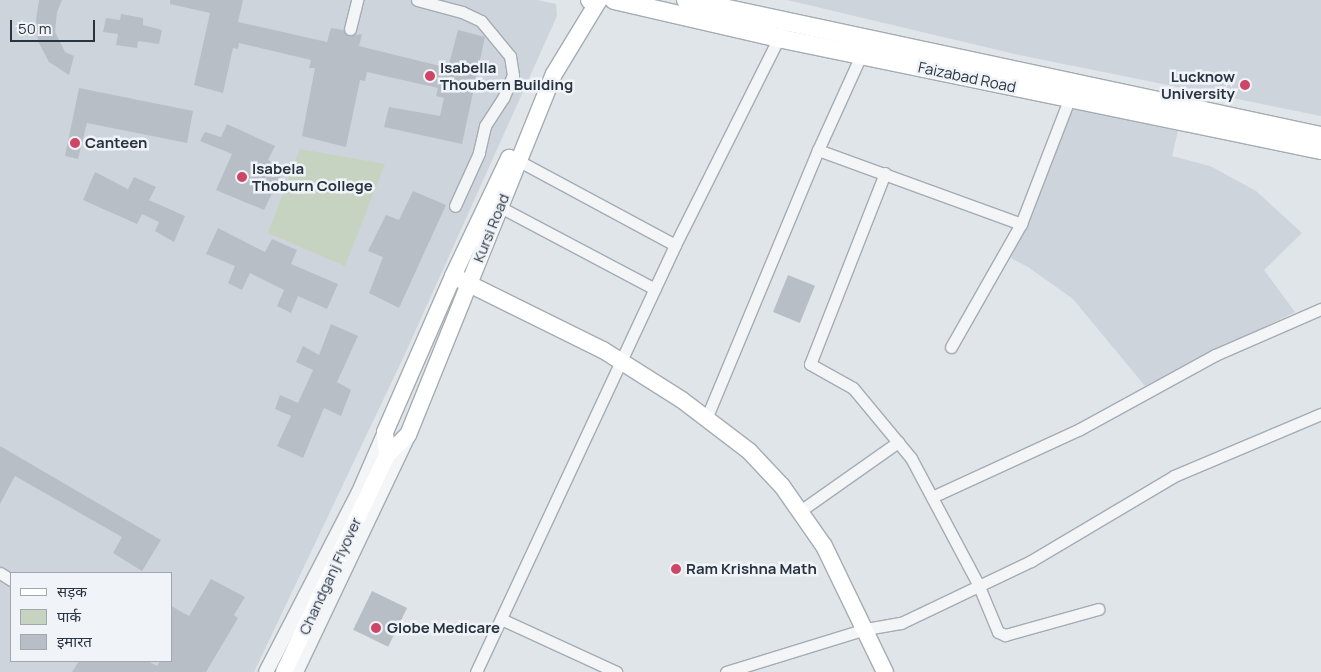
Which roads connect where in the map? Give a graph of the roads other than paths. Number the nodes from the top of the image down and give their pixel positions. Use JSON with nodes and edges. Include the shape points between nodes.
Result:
{"nodes":[{"id":1,"x":357,"y":0,"type":"edge"},
{"id":2,"x":417,"y":0,"type":"edge"},
{"id":3,"x":585,"y":0,"type":"edge"},
{"id":4,"x":590,"y":0,"type":"edge"},
{"id":5,"x":598,"y":0,"type":"edge"},
{"id":6,"x":614,"y":0,"type":"edge"},
{"id":7,"x":686,"y":0,"type":"edge"},
{"id":8,"x":350,"y":29,"type":"dead end"},
{"id":9,"x":782,"y":31,"type":"junction"},
{"id":10,"x":864,"y":48,"type":"junction"},
{"id":11,"x":1072,"y":91,"type":"junction"},
{"id":12,"x":1321,"y":136,"type":"edge"},
{"id":13,"x":818,"y":150,"type":"junction"},
{"id":14,"x":1321,"y":150,"type":"edge"},
{"id":15,"x":518,"y":161,"type":"junction"},
{"id":16,"x":885,"y":173,"type":"junction"},
{"id":17,"x":455,"y":206,"type":"dead end"},
{"id":18,"x":500,"y":208,"type":"junction"},
{"id":19,"x":1021,"y":224,"type":"junction"},
{"id":20,"x":675,"y":245,"type":"junction"},
{"id":21,"x":452,"y":276,"type":"junction"},
{"id":22,"x":468,"y":284,"type":"junction"},
{"id":23,"x":655,"y":289,"type":"junction"},
{"id":24,"x":1321,"y":309,"type":"edge"},
{"id":25,"x":951,"y":347,"type":"dead end"},
{"id":26,"x":622,"y":362,"type":"junction"},
{"id":27,"x":1321,"y":414,"type":"edge"},
{"id":28,"x":706,"y":418,"type":"junction"},
{"id":29,"x":385,"y":432,"type":"junction"},
{"id":30,"x":408,"y":434,"type":"junction"},
{"id":31,"x":898,"y":442,"type":"junction"},
{"id":32,"x":387,"y":455,"type":"junction"},
{"id":33,"x":375,"y":480,"type":"joint"},
{"id":34,"x":932,"y":497,"type":"junction"},
{"id":35,"x":800,"y":511,"type":"junction"},
{"id":36,"x":980,"y":588,"type":"junction"},
{"id":37,"x":1098,"y":609,"type":"dead end"},
{"id":38,"x":501,"y":619,"type":"junction"},
{"id":39,"x":866,"y":629,"type":"junction"},
{"id":40,"x":266,"y":672,"type":"edge"},
{"id":41,"x":284,"y":672,"type":"edge"},
{"id":42,"x":296,"y":672,"type":"edge"},
{"id":43,"x":476,"y":672,"type":"edge"},
{"id":44,"x":616,"y":672,"type":"edge"},
{"id":45,"x":726,"y":672,"type":"edge"},
{"id":46,"x":885,"y":672,"type":"edge"}],
"edges":[{"from":1,"to":8,"type":"street"},
{"from":2,"to":17,"type":"street","via":[[462,12],[480,21],[510,56],[513,75],[485,126],[479,153]]},
{"from":3,"to":21,"type":"main road","name":"Kursi Road"},
{"from":4,"to":5,"type":"main road"},
{"from":5,"to":15,"type":"main road","name":"Kursi Road","via":[[554,74]]},
{"from":6,"to":9,"type":"main road","name":"Faizabad Road"},
{"from":7,"to":9,"type":"main road","name":"Faizabad Road"},
{"from":9,"to":10,"type":"main road","name":"Faizabad Road"},
{"from":9,"to":20,"type":"street"},
{"from":10,"to":11,"type":"main road","name":"Faizabad Road"},
{"from":10,"to":13,"type":"street"},
{"from":11,"to":12,"type":"main road","name":"Faizabad Road"},
{"from":11,"to":14,"type":"main road","name":"Faizabad Road"},
{"from":11,"to":19,"type":"street"},
{"from":13,"to":16,"type":"street"},
{"from":13,"to":28,"type":"street"},
{"from":15,"to":18,"type":"main road","name":"Kursi Road"},
{"from":15,"to":20,"type":"street"},
{"from":16,"to":19,"type":"street"},
{"from":16,"to":31,"type":"street","via":[[810,364],[853,388]]},
{"from":18,"to":22,"type":"main road","name":"Kursi Road"},
{"from":18,"to":23,"type":"street"},
{"from":19,"to":25,"type":"street"},
{"from":20,"to":23,"type":"street"},
{"from":21,"to":22,"type":"main road"},
{"from":21,"to":29,"type":"main road","name":"Kursi Road"},
{"from":22,"to":26,"type":"main road"},
{"from":22,"to":30,"type":"main road","name":"Kursi Road"},
{"from":23,"to":26,"type":"street"},
{"from":24,"to":34,"type":"street","via":[[1215,356],[1080,429]]},
{"from":26,"to":28,"type":"main road"},
{"from":26,"to":38,"type":"street"},
{"from":27,"to":36,"type":"street","via":[[1174,476]]},
{"from":28,"to":35,"type":"main road","via":[[749,452],[782,486]]},
{"from":29,"to":32,"type":"main road","name":"Kursi Road"},
{"from":29,"to":40,"type":"street","via":[[358,494]]},
{"from":30,"to":32,"type":"main road","name":"Kursi Road"},
{"from":30,"to":42,"type":"street"},
{"from":31,"to":34,"type":"street","via":[[911,458]]},
{"from":31,"to":35,"type":"street"},
{"from":32,"to":33,"type":"main road","name":"Kursi Road"},
{"from":33,"to":41,"type":"main road","name":"Chandganj Flyover"},
{"from":34,"to":36,"type":"street"},
{"from":35,"to":39,"type":"main road","via":[[824,546]]},
{"from":36,"to":37,"type":"street","via":[[998,632],[1005,635]]},
{"from":36,"to":39,"type":"street","via":[[901,623]]},
{"from":38,"to":43,"type":"street"},
{"from":38,"to":44,"type":"street"},
{"from":39,"to":45,"type":"street"},
{"from":39,"to":46,"type":"main road"}]}
